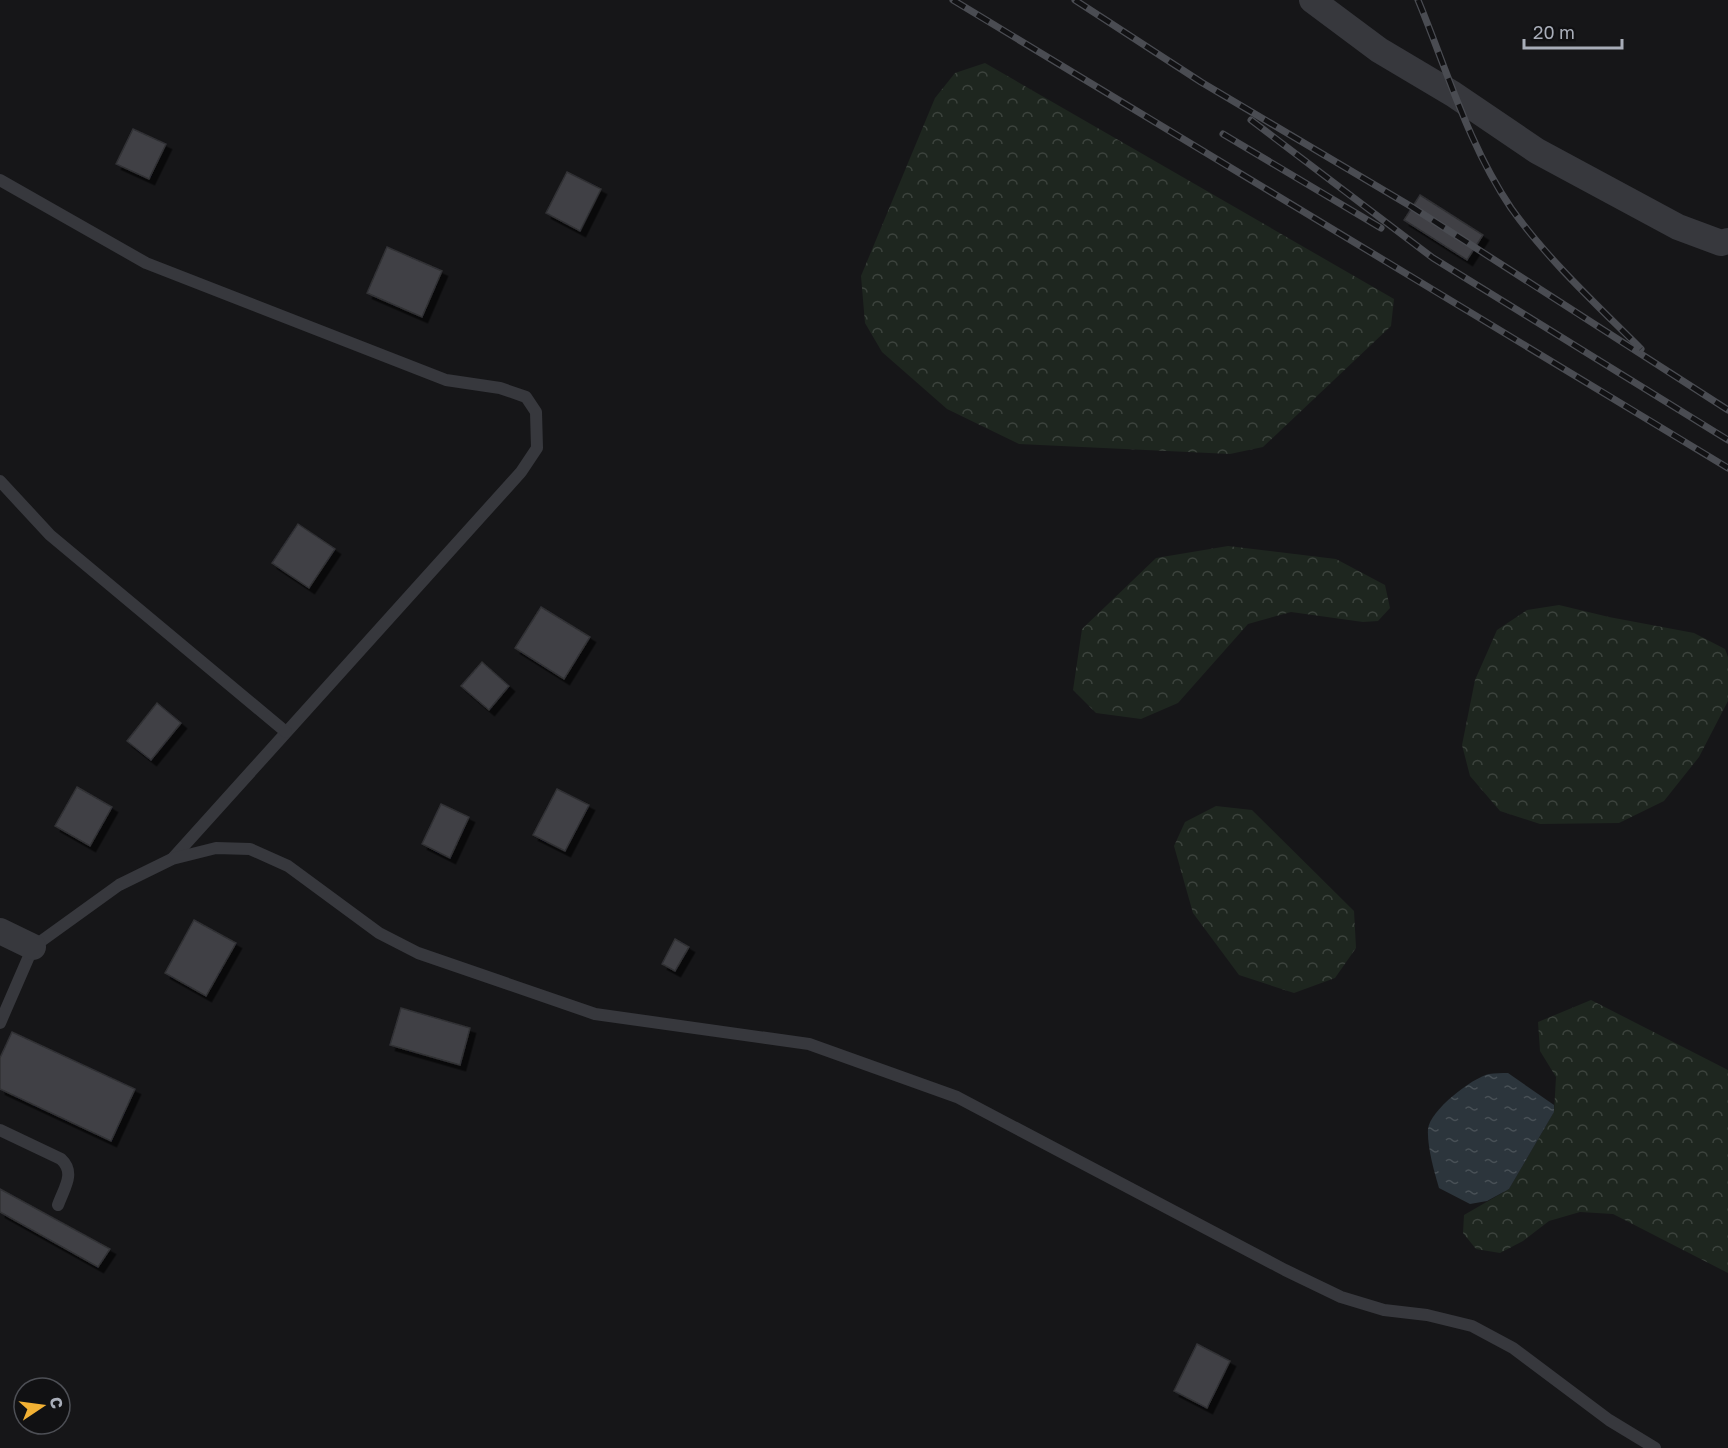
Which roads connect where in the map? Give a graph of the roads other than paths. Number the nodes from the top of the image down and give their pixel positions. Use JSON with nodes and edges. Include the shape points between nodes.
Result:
{"nodes":[{"id":1,"x":1312,"y":0,"type":"edge"},
{"id":2,"x":0,"y":180,"type":"edge"},
{"id":3,"x":1728,"y":241,"type":"edge"},
{"id":4,"x":0,"y":480,"type":"edge"},
{"id":5,"x":286,"y":732,"type":"junction"},
{"id":6,"x":172,"y":859,"type":"junction"},
{"id":7,"x":0,"y":931,"type":"edge"},
{"id":8,"x":33,"y":947,"type":"junction"},
{"id":9,"x":0,"y":1023,"type":"edge"},
{"id":10,"x":0,"y":1130,"type":"edge"},
{"id":11,"x":58,"y":1205,"type":"dead end"},
{"id":12,"x":1655,"y":1448,"type":"edge"}],
"edges":[{"from":1,"to":3,"type":"street","via":[[1379,50],[1453,93],[1538,151],[1678,228],[1721,243]]},
{"from":2,"to":5,"type":"lane","via":[[146,263],[446,380],[500,388],[526,397],[536,412],[537,448],[521,472]]},
{"from":4,"to":5,"type":"lane","via":[[50,535]]},
{"from":5,"to":6,"type":"lane"},
{"from":6,"to":8,"type":"lane","via":[[119,885]]},
{"from":6,"to":12,"type":"lane","via":[[216,848],[250,849],[288,866],[379,933],[440,960],[595,1014],[809,1044],[957,1097],[1341,1297],[1384,1310],[1472,1326],[1512,1348],[1609,1420]]},
{"from":7,"to":8,"type":"street"},
{"from":8,"to":9,"type":"lane"},
{"from":10,"to":11,"type":"lane","via":[[67,1165],[70,1174]]}]}
